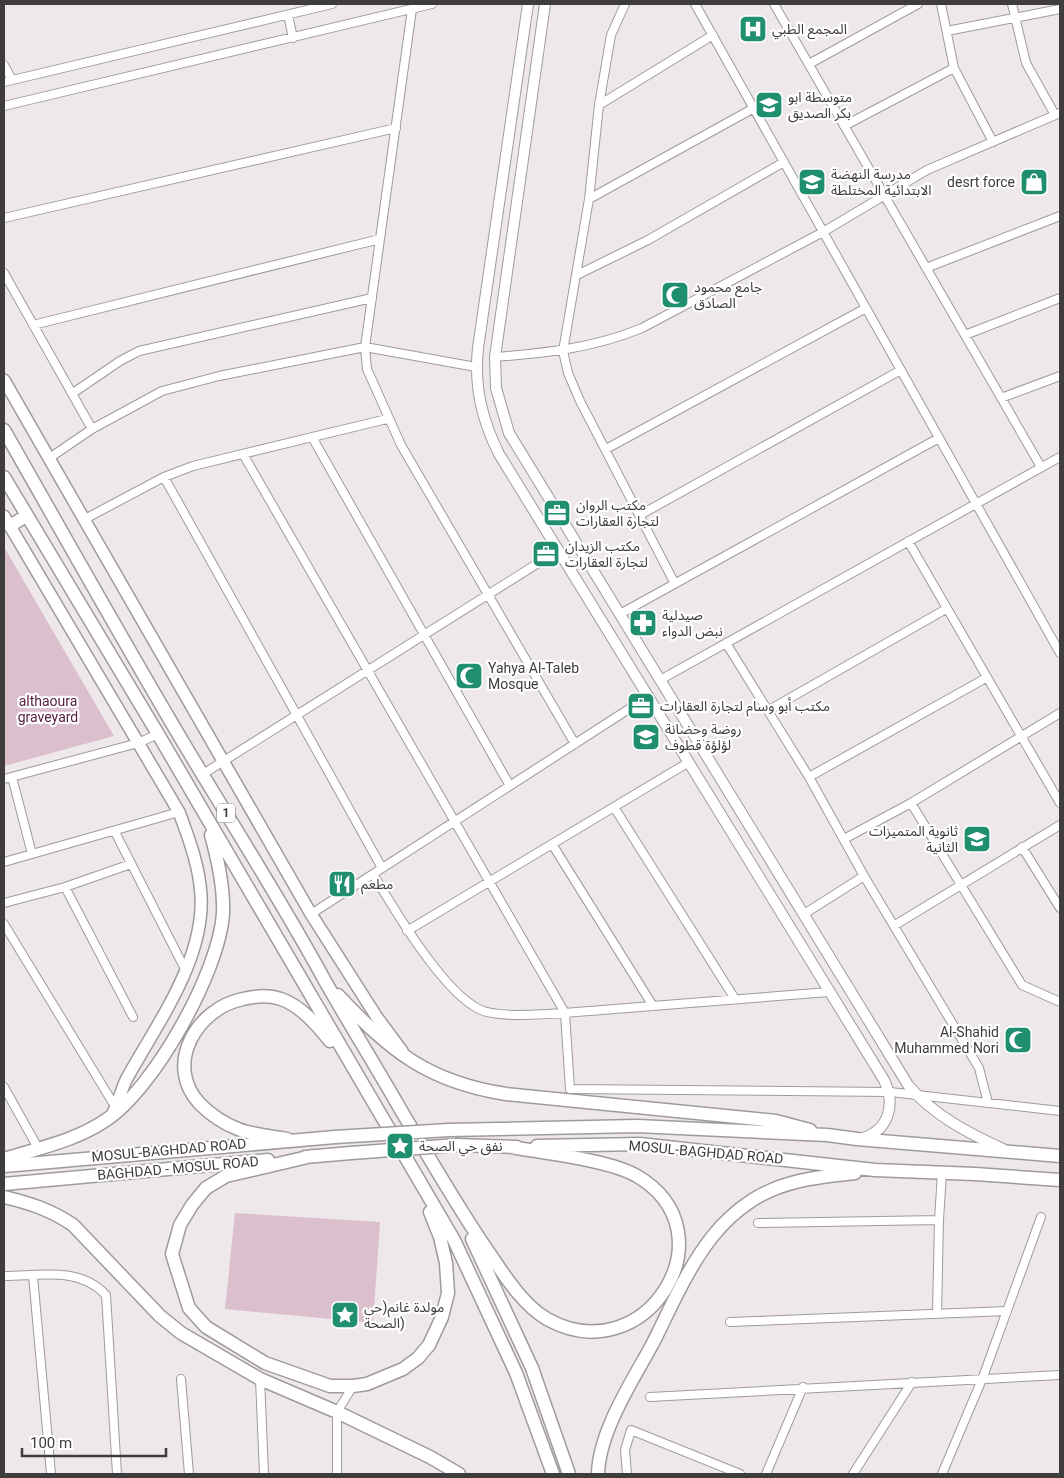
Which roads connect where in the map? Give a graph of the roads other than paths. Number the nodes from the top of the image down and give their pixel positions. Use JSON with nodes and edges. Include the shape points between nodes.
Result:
{"nodes":[{"id":1,"x":332,"y":4,"type":"edge"},
{"id":2,"x":432,"y":4,"type":"edge"},
{"id":3,"x":528,"y":4,"type":"edge"},
{"id":4,"x":545,"y":4,"type":"edge"},
{"id":5,"x":625,"y":4,"type":"edge"},
{"id":6,"x":695,"y":4,"type":"edge"},
{"id":7,"x":774,"y":4,"type":"edge"},
{"id":8,"x":918,"y":4,"type":"edge"},
{"id":9,"x":942,"y":4,"type":"edge"},
{"id":10,"x":1012,"y":4,"type":"edge"},
{"id":11,"x":306,"y":7,"type":"edge"},
{"id":12,"x":412,"y":9,"type":"junction"},
{"id":13,"x":1060,"y":9,"type":"edge"},
{"id":14,"x":288,"y":15,"type":"junction"},
{"id":15,"x":1014,"y":17,"type":"junction"},
{"id":16,"x":947,"y":31,"type":"junction"},
{"id":17,"x":713,"y":36,"type":"junction"},
{"id":18,"x":293,"y":38,"type":"junction"},
{"id":19,"x":809,"y":64,"type":"junction"},
{"id":20,"x":4,"y":65,"type":"edge"},
{"id":21,"x":954,"y":68,"type":"junction"},
{"id":22,"x":8,"y":81,"type":"edge"},
{"id":23,"x":600,"y":105,"type":"junction"},
{"id":24,"x":4,"y":106,"type":"edge"},
{"id":25,"x":754,"y":108,"type":"junction"},
{"id":26,"x":1058,"y":114,"type":"edge"},
{"id":27,"x":844,"y":126,"type":"junction"},
{"id":28,"x":396,"y":128,"type":"junction"},
{"id":29,"x":510,"y":131,"type":"junction"},
{"id":30,"x":526,"y":133,"type":"junction"},
{"id":31,"x":993,"y":142,"type":"junction"},
{"id":32,"x":784,"y":162,"type":"junction"},
{"id":33,"x":885,"y":196,"type":"junction"},
{"id":34,"x":589,"y":199,"type":"junction"},
{"id":35,"x":1060,"y":216,"type":"edge"},
{"id":36,"x":4,"y":218,"type":"edge"},
{"id":37,"x":823,"y":232,"type":"junction"},
{"id":38,"x":380,"y":239,"type":"junction"},
{"id":39,"x":926,"y":268,"type":"junction"},
{"id":40,"x":4,"y":273,"type":"edge"},
{"id":41,"x":577,"y":276,"type":"junction"},
{"id":42,"x":372,"y":298,"type":"junction"},
{"id":43,"x":1060,"y":298,"type":"edge"},
{"id":44,"x":866,"y":308,"type":"junction"},
{"id":45,"x":33,"y":325,"type":"junction"},
{"id":46,"x":965,"y":335,"type":"junction"},
{"id":47,"x":365,"y":347,"type":"junction"},
{"id":48,"x":563,"y":351,"type":"junction"},
{"id":49,"x":495,"y":357,"type":"junction"},
{"id":50,"x":476,"y":367,"type":"junction"},
{"id":51,"x":901,"y":370,"type":"junction"},
{"id":52,"x":1060,"y":376,"type":"edge"},
{"id":53,"x":4,"y":380,"type":"edge"},
{"id":54,"x":73,"y":394,"type":"junction"},
{"id":55,"x":1001,"y":398,"type":"junction"},
{"id":56,"x":387,"y":419,"type":"junction"},
{"id":57,"x":92,"y":429,"type":"junction"},
{"id":58,"x":4,"y":430,"type":"edge"},
{"id":59,"x":312,"y":437,"type":"junction"},
{"id":60,"x":939,"y":438,"type":"junction"},
{"id":61,"x":606,"y":449,"type":"junction"},
{"id":62,"x":243,"y":454,"type":"junction"},
{"id":63,"x":48,"y":459,"type":"junction"},
{"id":64,"x":1059,"y":459,"type":"edge"},
{"id":65,"x":1041,"y":467,"type":"junction"},
{"id":66,"x":4,"y":477,"type":"edge"},
{"id":67,"x":164,"y":477,"type":"junction"},
{"id":68,"x":976,"y":504,"type":"junction"},
{"id":69,"x":640,"y":515,"type":"junction"},
{"id":70,"x":26,"y":516,"type":"junction"},
{"id":71,"x":540,"y":519,"type":"junction"},
{"id":72,"x":83,"y":520,"type":"junction"},
{"id":73,"x":7,"y":521,"type":"edge"},
{"id":74,"x":568,"y":532,"type":"junction"},
{"id":75,"x":908,"y":541,"type":"junction"},
{"id":76,"x":559,"y":550,"type":"junction"},
{"id":77,"x":674,"y":582,"type":"junction"},
{"id":78,"x":488,"y":595,"type":"junction"},
{"id":79,"x":946,"y":609,"type":"junction"},
{"id":80,"x":620,"y":614,"type":"junction"},
{"id":81,"x":424,"y":635,"type":"junction"},
{"id":82,"x":726,"y":643,"type":"junction"},
{"id":83,"x":1060,"y":653,"type":"edge"},
{"id":84,"x":368,"y":671,"type":"junction"},
{"id":85,"x":986,"y":678,"type":"junction"},
{"id":86,"x":660,"y":680,"type":"junction"},
{"id":87,"x":650,"y":696,"type":"junction"},
{"id":88,"x":769,"y":710,"type":"junction"},
{"id":89,"x":1060,"y":713,"type":"edge"},
{"id":90,"x":297,"y":716,"type":"junction"},
{"id":91,"x":666,"y":724,"type":"junction"},
{"id":92,"x":693,"y":733,"type":"junction"},
{"id":93,"x":158,"y":734,"type":"junction"},
{"id":94,"x":1019,"y":736,"type":"junction"},
{"id":95,"x":138,"y":743,"type":"junction"},
{"id":96,"x":575,"y":744,"type":"junction"},
{"id":97,"x":689,"y":762,"type":"junction"},
{"id":98,"x":222,"y":763,"type":"junction"},
{"id":99,"x":203,"y":774,"type":"junction"},
{"id":100,"x":809,"y":776,"type":"junction"},
{"id":101,"x":8,"y":778,"type":"edge"},
{"id":102,"x":510,"y":786,"type":"junction"},
{"id":103,"x":197,"y":802,"type":"junction"},
{"id":104,"x":911,"y":803,"type":"junction"},
{"id":105,"x":1060,"y":803,"type":"edge"},
{"id":106,"x":614,"y":807,"type":"junction"},
{"id":107,"x":179,"y":812,"type":"junction"},
{"id":108,"x":455,"y":822,"type":"junction"},
{"id":109,"x":1060,"y":825,"type":"edge"},
{"id":110,"x":115,"y":832,"type":"junction"},
{"id":111,"x":844,"y":839,"type":"junction"},
{"id":112,"x":552,"y":844,"type":"junction"},
{"id":113,"x":1022,"y":847,"type":"junction"},
{"id":114,"x":32,"y":854,"type":"junction"},
{"id":115,"x":4,"y":862,"type":"edge"},
{"id":116,"x":131,"y":864,"type":"junction"},
{"id":117,"x":382,"y":868,"type":"junction"},
{"id":118,"x":373,"y":874,"type":"junction"},
{"id":119,"x":864,"y":876,"type":"junction"},
{"id":120,"x":489,"y":882,"type":"junction"},
{"id":121,"x":961,"y":884,"type":"junction"},
{"id":122,"x":65,"y":887,"type":"junction"},
{"id":123,"x":4,"y":903,"type":"edge"},
{"id":124,"x":1060,"y":908,"type":"edge"},
{"id":125,"x":311,"y":914,"type":"junction"},
{"id":126,"x":804,"y":914,"type":"junction"},
{"id":127,"x":4,"y":924,"type":"edge"},
{"id":128,"x":895,"y":925,"type":"junction"},
{"id":129,"x":408,"y":931,"type":"junction"},
{"id":130,"x":186,"y":971,"type":"junction"},
{"id":131,"x":325,"y":979,"type":"junction"},
{"id":132,"x":829,"y":992,"type":"junction"},
{"id":133,"x":735,"y":999,"type":"junction"},
{"id":134,"x":1060,"y":1002,"type":"edge"},
{"id":135,"x":653,"y":1006,"type":"junction"},
{"id":136,"x":565,"y":1013,"type":"junction"},
{"id":137,"x":134,"y":1017,"type":"dead end"},
{"id":138,"x":412,"y":1061,"type":"junction"},
{"id":139,"x":359,"y":1078,"type":"junction"},
{"id":140,"x":4,"y":1087,"type":"edge"},
{"id":141,"x":890,"y":1092,"type":"junction"},
{"id":142,"x":915,"y":1093,"type":"junction"},
{"id":143,"x":988,"y":1103,"type":"junction"},
{"id":144,"x":1060,"y":1111,"type":"edge"},
{"id":145,"x":114,"y":1112,"type":"junction"},
{"id":146,"x":827,"y":1135,"type":"junction"},
{"id":147,"x":287,"y":1139,"type":"junction"},
{"id":148,"x":858,"y":1139,"type":"junction"},
{"id":149,"x":510,"y":1147,"type":"junction"},
{"id":150,"x":38,"y":1148,"type":"junction"},
{"id":151,"x":1004,"y":1150,"type":"junction"},
{"id":152,"x":351,"y":1153,"type":"joint"},
{"id":153,"x":312,"y":1156,"type":"junction"},
{"id":154,"x":1060,"y":1156,"type":"edge"},
{"id":155,"x":4,"y":1159,"type":"edge"},
{"id":156,"x":4,"y":1166,"type":"edge"},
{"id":157,"x":874,"y":1170,"type":"junction"},
{"id":158,"x":414,"y":1171,"type":"junction"},
{"id":159,"x":942,"y":1172,"type":"junction"},
{"id":160,"x":1060,"y":1180,"type":"edge"},
{"id":161,"x":4,"y":1184,"type":"edge"},
{"id":162,"x":450,"y":1195,"type":"junction"},
{"id":163,"x":4,"y":1197,"type":"edge"},
{"id":164,"x":1041,"y":1216,"type":"dead end"},
{"id":165,"x":939,"y":1220,"type":"junction"},
{"id":166,"x":758,"y":1223,"type":"dead end"},
{"id":167,"x":4,"y":1276,"type":"edge"},
{"id":168,"x":33,"y":1276,"type":"junction"},
{"id":169,"x":1008,"y":1311,"type":"junction"},
{"id":170,"x":937,"y":1314,"type":"junction"},
{"id":171,"x":730,"y":1322,"type":"dead end"},
{"id":172,"x":1060,"y":1375,"type":"edge"},
{"id":173,"x":983,"y":1377,"type":"junction"},
{"id":174,"x":181,"y":1379,"type":"dead end"},
{"id":175,"x":260,"y":1379,"type":"junction"},
{"id":176,"x":912,"y":1382,"type":"junction"},
{"id":177,"x":353,"y":1386,"type":"junction"},
{"id":178,"x":803,"y":1387,"type":"junction"},
{"id":179,"x":650,"y":1397,"type":"dead end"},
{"id":180,"x":337,"y":1412,"type":"junction"},
{"id":181,"x":51,"y":1474,"type":"edge"},
{"id":182,"x":117,"y":1474,"type":"edge"},
{"id":183,"x":189,"y":1474,"type":"edge"},
{"id":184,"x":264,"y":1474,"type":"edge"},
{"id":185,"x":337,"y":1474,"type":"edge"},
{"id":186,"x":459,"y":1474,"type":"edge"},
{"id":187,"x":553,"y":1474,"type":"edge"},
{"id":188,"x":569,"y":1474,"type":"edge"},
{"id":189,"x":598,"y":1474,"type":"edge"},
{"id":190,"x":627,"y":1474,"type":"edge"},
{"id":191,"x":740,"y":1474,"type":"edge"},
{"id":192,"x":766,"y":1474,"type":"edge"},
{"id":193,"x":853,"y":1474,"type":"edge"},
{"id":194,"x":942,"y":1474,"type":"edge"}],
"edges":[{"from":1,"to":11,"type":"street"},
{"from":2,"to":12,"type":"street"},
{"from":3,"to":29,"type":"street"},
{"from":4,"to":30,"type":"street"},
{"from":5,"to":23,"type":"street","via":[[612,35]]},
{"from":6,"to":17,"type":"street"},
{"from":7,"to":19,"type":"street"},
{"from":8,"to":19,"type":"street"},
{"from":9,"to":16,"type":"street"},
{"from":10,"to":15,"type":"street"},
{"from":11,"to":14,"type":"street"},
{"from":12,"to":18,"type":"street"},
{"from":12,"to":28,"type":"street"},
{"from":13,"to":15,"type":"street"},
{"from":14,"to":18,"type":"street"},
{"from":14,"to":22,"type":"street"},
{"from":15,"to":16,"type":"street"},
{"from":15,"to":26,"type":"street","via":[[1026,63]]},
{"from":16,"to":21,"type":"street"},
{"from":17,"to":23,"type":"street"},
{"from":17,"to":25,"type":"street"},
{"from":18,"to":24,"type":"street"},
{"from":19,"to":27,"type":"street"},
{"from":20,"to":22,"type":"street"},
{"from":21,"to":27,"type":"street"},
{"from":21,"to":31,"type":"street"},
{"from":23,"to":34,"type":"street"},
{"from":25,"to":32,"type":"street"},
{"from":25,"to":34,"type":"street"},
{"from":26,"to":31,"type":"street"},
{"from":27,"to":33,"type":"street"},
{"from":28,"to":36,"type":"street"},
{"from":28,"to":38,"type":"street"},
{"from":29,"to":30,"type":"street"},
{"from":29,"to":50,"type":"street"},
{"from":30,"to":49,"type":"street"},
{"from":31,"to":33,"type":"street","via":[[927,170]]},
{"from":32,"to":37,"type":"street"},
{"from":32,"to":41,"type":"street","via":[[648,240]]},
{"from":33,"to":37,"type":"street"},
{"from":33,"to":39,"type":"street"},
{"from":34,"to":41,"type":"street"},
{"from":35,"to":39,"type":"street"},
{"from":37,"to":44,"type":"street"},
{"from":37,"to":48,"type":"street","via":[[642,328],[614,340]]},
{"from":38,"to":42,"type":"street"},
{"from":38,"to":45,"type":"street"},
{"from":39,"to":46,"type":"street"},
{"from":40,"to":45,"type":"street"},
{"from":41,"to":48,"type":"street"},
{"from":42,"to":47,"type":"street"},
{"from":42,"to":54,"type":"street","via":[[139,351]]},
{"from":43,"to":46,"type":"street"},
{"from":44,"to":51,"type":"street"},
{"from":44,"to":61,"type":"street"},
{"from":45,"to":54,"type":"street"},
{"from":46,"to":55,"type":"street"},
{"from":47,"to":50,"type":"street"},
{"from":47,"to":56,"type":"street","via":[[367,369]]},
{"from":47,"to":57,"type":"street","via":[[228,374],[162,391]]},
{"from":48,"to":49,"type":"street"},
{"from":48,"to":61,"type":"street","via":[[580,401]]},
{"from":49,"to":74,"type":"street","via":[[496,388],[509,433]]},
{"from":50,"to":71,"type":"street","via":[[480,403],[491,438]]},
{"from":51,"to":60,"type":"street"},
{"from":51,"to":69,"type":"street"},
{"from":52,"to":55,"type":"street"},
{"from":53,"to":63,"type":"main road"},
{"from":54,"to":57,"type":"street"},
{"from":55,"to":65,"type":"street"},
{"from":56,"to":59,"type":"street"},
{"from":56,"to":78,"type":"street"},
{"from":57,"to":63,"type":"street"},
{"from":58,"to":99,"type":"highway","number":"1"},
{"from":59,"to":62,"type":"street"},
{"from":59,"to":81,"type":"street"},
{"from":60,"to":68,"type":"street"},
{"from":60,"to":77,"type":"street"},
{"from":61,"to":69,"type":"street"},
{"from":62,"to":67,"type":"street"},
{"from":62,"to":84,"type":"street"},
{"from":63,"to":72,"type":"main road"},
{"from":64,"to":65,"type":"street"},
{"from":65,"to":68,"type":"street"},
{"from":66,"to":70,"type":"highway","number":"1"},
{"from":67,"to":72,"type":"street"},
{"from":67,"to":90,"type":"street"},
{"from":68,"to":75,"type":"street"},
{"from":68,"to":83,"type":"street"},
{"from":69,"to":77,"type":"street"},
{"from":70,"to":73,"type":"highway"},
{"from":70,"to":93,"type":"highway","number":"1"},
{"from":71,"to":74,"type":"street","via":[[543,512],[550,512]]},
{"from":71,"to":76,"type":"street"},
{"from":72,"to":98,"type":"main road"},
{"from":73,"to":95,"type":"main road"},
{"from":74,"to":80,"type":"street"},
{"from":75,"to":79,"type":"street"},
{"from":75,"to":82,"type":"street"},
{"from":76,"to":78,"type":"street"},
{"from":76,"to":87,"type":"street"},
{"from":77,"to":80,"type":"street"},
{"from":78,"to":81,"type":"street"},
{"from":78,"to":96,"type":"street"},
{"from":79,"to":85,"type":"street"},
{"from":79,"to":88,"type":"street"},
{"from":80,"to":86,"type":"street"},
{"from":81,"to":84,"type":"street"},
{"from":81,"to":102,"type":"street"},
{"from":82,"to":86,"type":"street"},
{"from":82,"to":88,"type":"street"},
{"from":84,"to":90,"type":"street"},
{"from":84,"to":108,"type":"street"},
{"from":85,"to":94,"type":"street"},
{"from":85,"to":100,"type":"street"},
{"from":86,"to":92,"type":"street"},
{"from":87,"to":91,"type":"street"},
{"from":87,"to":96,"type":"street"},
{"from":88,"to":100,"type":"street"},
{"from":89,"to":94,"type":"street"},
{"from":90,"to":98,"type":"street"},
{"from":90,"to":117,"type":"street"},
{"from":91,"to":92,"type":"street","via":[[684,742],[692,739]]},
{"from":91,"to":97,"type":"street"},
{"from":92,"to":126,"type":"street"},
{"from":93,"to":95,"type":"street"},
{"from":93,"to":103,"type":"highway","number":"1"},
{"from":94,"to":104,"type":"street"},
{"from":94,"to":105,"type":"street"},
{"from":95,"to":101,"type":"street"},
{"from":95,"to":107,"type":"main road"},
{"from":96,"to":102,"type":"street"},
{"from":97,"to":106,"type":"street"},
{"from":97,"to":132,"type":"street"},
{"from":98,"to":99,"type":"street"},
{"from":98,"to":125,"type":"main road"},
{"from":99,"to":131,"type":"highway","number":"1"},
{"from":100,"to":111,"type":"street"},
{"from":101,"to":114,"type":"street"},
{"from":102,"to":108,"type":"street"},
{"from":103,"to":139,"type":"highway"},
{"from":103,"to":145,"type":"highway","via":[[216,854],[223,891],[223,914],[214,956],[169,1045],[139,1087]]},
{"from":104,"to":111,"type":"street"},
{"from":104,"to":121,"type":"street"},
{"from":106,"to":112,"type":"street"},
{"from":106,"to":133,"type":"street"},
{"from":107,"to":110,"type":"street"},
{"from":107,"to":130,"type":"main road","via":[[194,852],[200,887],[196,942]]},
{"from":108,"to":117,"type":"street"},
{"from":108,"to":120,"type":"street"},
{"from":109,"to":113,"type":"street"},
{"from":110,"to":114,"type":"street"},
{"from":110,"to":116,"type":"street"},
{"from":111,"to":119,"type":"street"},
{"from":112,"to":120,"type":"street"},
{"from":112,"to":135,"type":"street"},
{"from":113,"to":121,"type":"street"},
{"from":113,"to":124,"type":"street"},
{"from":114,"to":115,"type":"street"},
{"from":116,"to":122,"type":"street"},
{"from":116,"to":130,"type":"street"},
{"from":117,"to":118,"type":"street"},
{"from":118,"to":125,"type":"street"},
{"from":118,"to":129,"type":"street"},
{"from":119,"to":126,"type":"street"},
{"from":119,"to":128,"type":"street"},
{"from":120,"to":129,"type":"street"},
{"from":120,"to":136,"type":"street"},
{"from":121,"to":128,"type":"street"},
{"from":121,"to":134,"type":"street","via":[[1022,985]]},
{"from":122,"to":123,"type":"street"},
{"from":122,"to":137,"type":"street"},
{"from":125,"to":138,"type":"main road","via":[[376,1016]]},
{"from":126,"to":142,"type":"street"},
{"from":127,"to":145,"type":"street"},
{"from":128,"to":143,"type":"street","via":[[979,1068]]},
{"from":129,"to":136,"type":"street","via":[[456,991],[480,1010],[498,1014]]},
{"from":130,"to":145,"type":"main road","via":[[125,1083]]},
{"from":131,"to":138,"type":"highway","via":[[375,1033]]},
{"from":131,"to":162,"type":"highway","number":"1"},
{"from":132,"to":133,"type":"street"},
{"from":132,"to":141,"type":"street"},
{"from":133,"to":135,"type":"street"},
{"from":135,"to":136,"type":"street"},
{"from":136,"to":141,"type":"street","via":[[570,1088]]},
{"from":138,"to":146,"type":"highway","via":[[444,1079],[485,1090],[776,1121]]},
{"from":139,"to":147,"type":"highway","via":[[314,1022],[281,999],[267,996],[236,1000],[207,1016],[189,1040],[186,1054],[185,1067],[192,1093],[200,1104],[239,1130]]},
{"from":139,"to":158,"type":"highway"},
{"from":140,"to":150,"type":"street"},
{"from":141,"to":142,"type":"street"},
{"from":141,"to":148,"type":"street","via":[[890,1108],[884,1123],[873,1134]]},
{"from":142,"to":143,"type":"street"},
{"from":142,"to":151,"type":"street","via":[[948,1120]]},
{"from":143,"to":144,"type":"street"},
{"from":145,"to":150,"type":"highway","via":[[77,1137]]},
{"from":146,"to":147,"type":"highway","name":"MOSUL-BAGHDAD ROAD","bridge":true,"via":[[637,1126],[449,1130]]},
{"from":146,"to":148,"type":"highway"},
{"from":147,"to":156,"type":"highway","name":"MOSUL-BAGHDAD ROAD"},
{"from":148,"to":151,"type":"highway"},
{"from":149,"to":152,"type":"highway","name":"MOSUL-BAGHDAD ROAD","bridge":true,"via":[[457,1145]]},
{"from":149,"to":157,"type":"highway","name":"MOSUL-BAGHDAD ROAD","via":[[640,1144]]},
{"from":149,"to":162,"type":"highway","via":[[629,1171],[651,1185],[663,1198],[676,1223],[678,1258],[671,1281],[647,1312],[616,1329],[592,1332],[566,1328],[542,1316],[501,1270]]},
{"from":150,"to":155,"type":"highway"},
{"from":151,"to":154,"type":"highway"},
{"from":152,"to":153,"type":"highway","name":"BAGHDAD - MOSUL ROAD"},
{"from":153,"to":161,"type":"highway","name":"BAGHDAD - MOSUL ROAD"},
{"from":153,"to":177,"type":"highway","via":[[226,1176],[206,1188],[180,1225],[172,1254],[189,1308],[206,1326],[265,1363],[330,1386]]},
{"from":157,"to":159,"type":"highway","name":"MOSUL-BAGHDAD ROAD"},
{"from":157,"to":189,"type":"highway","via":[[817,1176],[786,1184],[751,1201],[722,1225],[690,1271],[618,1410],[601,1450]]},
{"from":158,"to":177,"type":"highway","via":[[440,1237],[446,1263],[448,1293],[442,1317],[429,1345],[404,1369],[368,1384]]},
{"from":158,"to":187,"type":"highway","via":[[489,1310],[530,1408]]},
{"from":159,"to":160,"type":"highway","name":"MOSUL-BAGHDAD ROAD"},
{"from":159,"to":165,"type":"street"},
{"from":162,"to":188,"type":"highway","via":[[532,1368]]},
{"from":163,"to":175,"type":"highway","via":[[35,1204],[68,1221],[174,1328]]},
{"from":164,"to":169,"type":"street"},
{"from":165,"to":166,"type":"street"},
{"from":165,"to":170,"type":"street"},
{"from":167,"to":168,"type":"street"},
{"from":168,"to":181,"type":"street"},
{"from":168,"to":182,"type":"street","via":[[65,1273],[92,1282],[106,1295]]},
{"from":169,"to":170,"type":"street"},
{"from":169,"to":173,"type":"street"},
{"from":170,"to":171,"type":"street"},
{"from":172,"to":173,"type":"street"},
{"from":173,"to":176,"type":"street"},
{"from":173,"to":194,"type":"street"},
{"from":174,"to":183,"type":"street"},
{"from":175,"to":180,"type":"highway"},
{"from":175,"to":184,"type":"street"},
{"from":176,"to":178,"type":"street"},
{"from":176,"to":193,"type":"street"},
{"from":177,"to":180,"type":"street"},
{"from":178,"to":179,"type":"street"},
{"from":178,"to":192,"type":"street"},
{"from":180,"to":185,"type":"street"},
{"from":180,"to":186,"type":"highway"},
{"from":190,"to":191,"type":"street","via":[[625,1450],[631,1430]]}]}
